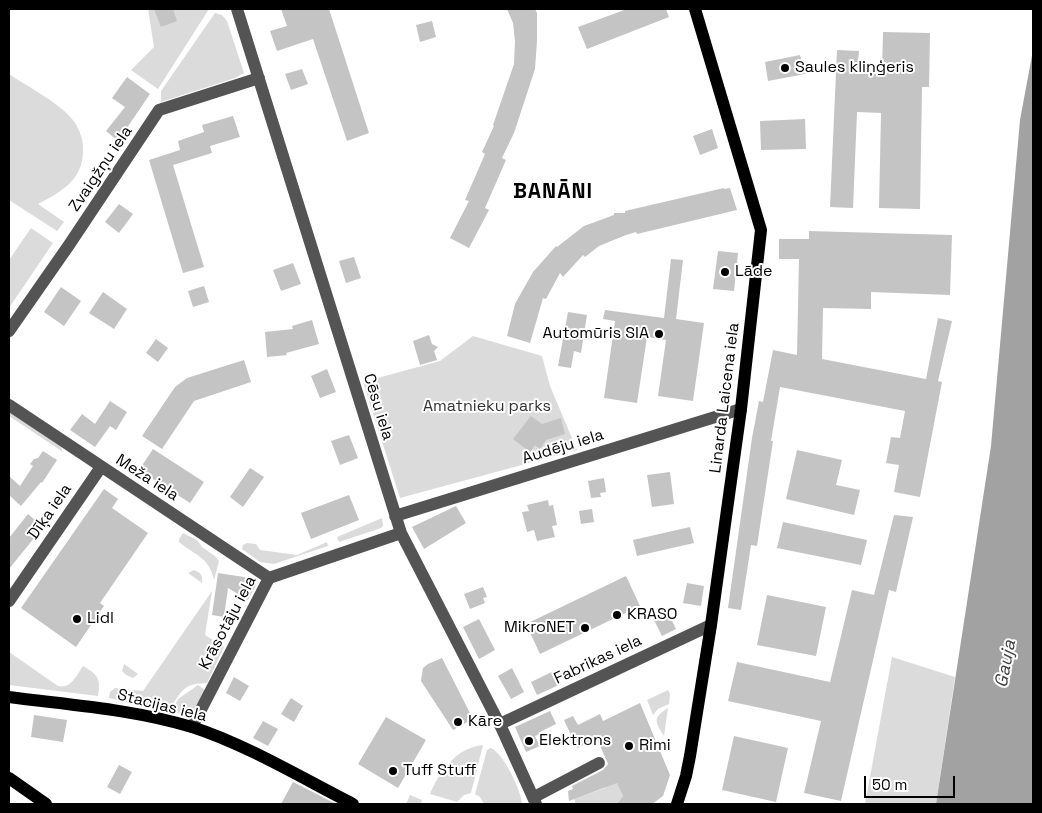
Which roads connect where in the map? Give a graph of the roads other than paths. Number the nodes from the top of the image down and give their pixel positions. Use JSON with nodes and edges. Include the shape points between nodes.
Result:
{"nodes":[{"id":1,"x":237,"y":9,"type":"edge"},
{"id":2,"x":695,"y":9,"type":"edge"},
{"id":3,"x":259,"y":78,"type":"junction"},
{"id":4,"x":9,"y":331,"type":"edge"},
{"id":5,"x":9,"y":405,"type":"edge"},
{"id":6,"x":741,"y":409,"type":"junction"},
{"id":7,"x":101,"y":467,"type":"junction"},
{"id":8,"x":395,"y":516,"type":"junction"},
{"id":9,"x":401,"y":533,"type":"junction"},
{"id":10,"x":269,"y":578,"type":"junction"},
{"id":11,"x":9,"y":601,"type":"edge"},
{"id":12,"x":710,"y":625,"type":"junction"},
{"id":13,"x":9,"y":698,"type":"edge"},
{"id":14,"x":500,"y":724,"type":"junction"},
{"id":15,"x":192,"y":727,"type":"junction"},
{"id":16,"x":600,"y":763,"type":"dead end"},
{"id":17,"x":9,"y":778,"type":"edge"},
{"id":18,"x":535,"y":800,"type":"edge"},
{"id":19,"x":677,"y":802,"type":"edge"},
{"id":20,"x":46,"y":804,"type":"edge"},
{"id":21,"x":352,"y":804,"type":"edge"}],
"edges":[{"from":1,"to":3,"type":"street","name":"Cēsu iela"},
{"from":2,"to":6,"type":"main road","name":"Linarda Laicena iela","via":[[761,230]]},
{"from":3,"to":4,"type":"street","name":"Zvaigžņu iela","via":[[159,110]]},
{"from":3,"to":8,"type":"street","name":"Cēsu iela"},
{"from":5,"to":7,"type":"street","name":"Meža iela"},
{"from":6,"to":8,"type":"street","name":"Audēju iela"},
{"from":6,"to":12,"type":"main road","name":"Linarda Laicena iela"},
{"from":7,"to":10,"type":"street","name":"Meža iela"},
{"from":7,"to":11,"type":"street","name":"Dīķa iela"},
{"from":8,"to":9,"type":"street","name":"Cēsu iela"},
{"from":9,"to":10,"type":"street","name":"Krāsotāju iela"},
{"from":9,"to":14,"type":"street","name":"Cēsu iela"},
{"from":10,"to":15,"type":"street","name":"Krāsotāju iela"},
{"from":12,"to":14,"type":"street","name":"Fabrikas iela"},
{"from":12,"to":19,"type":"main road","name":"Linarda Laicena iela","via":[[690,756]]},
{"from":13,"to":15,"type":"main road","name":"Stacijas iela","via":[[128,712]]},
{"from":14,"to":18,"type":"street","name":"Cēsu iela"},
{"from":15,"to":21,"type":"main road","name":"Stacijas iela","via":[[239,746]]},
{"from":16,"to":18,"type":"street"},
{"from":17,"to":20,"type":"main road"}]}
